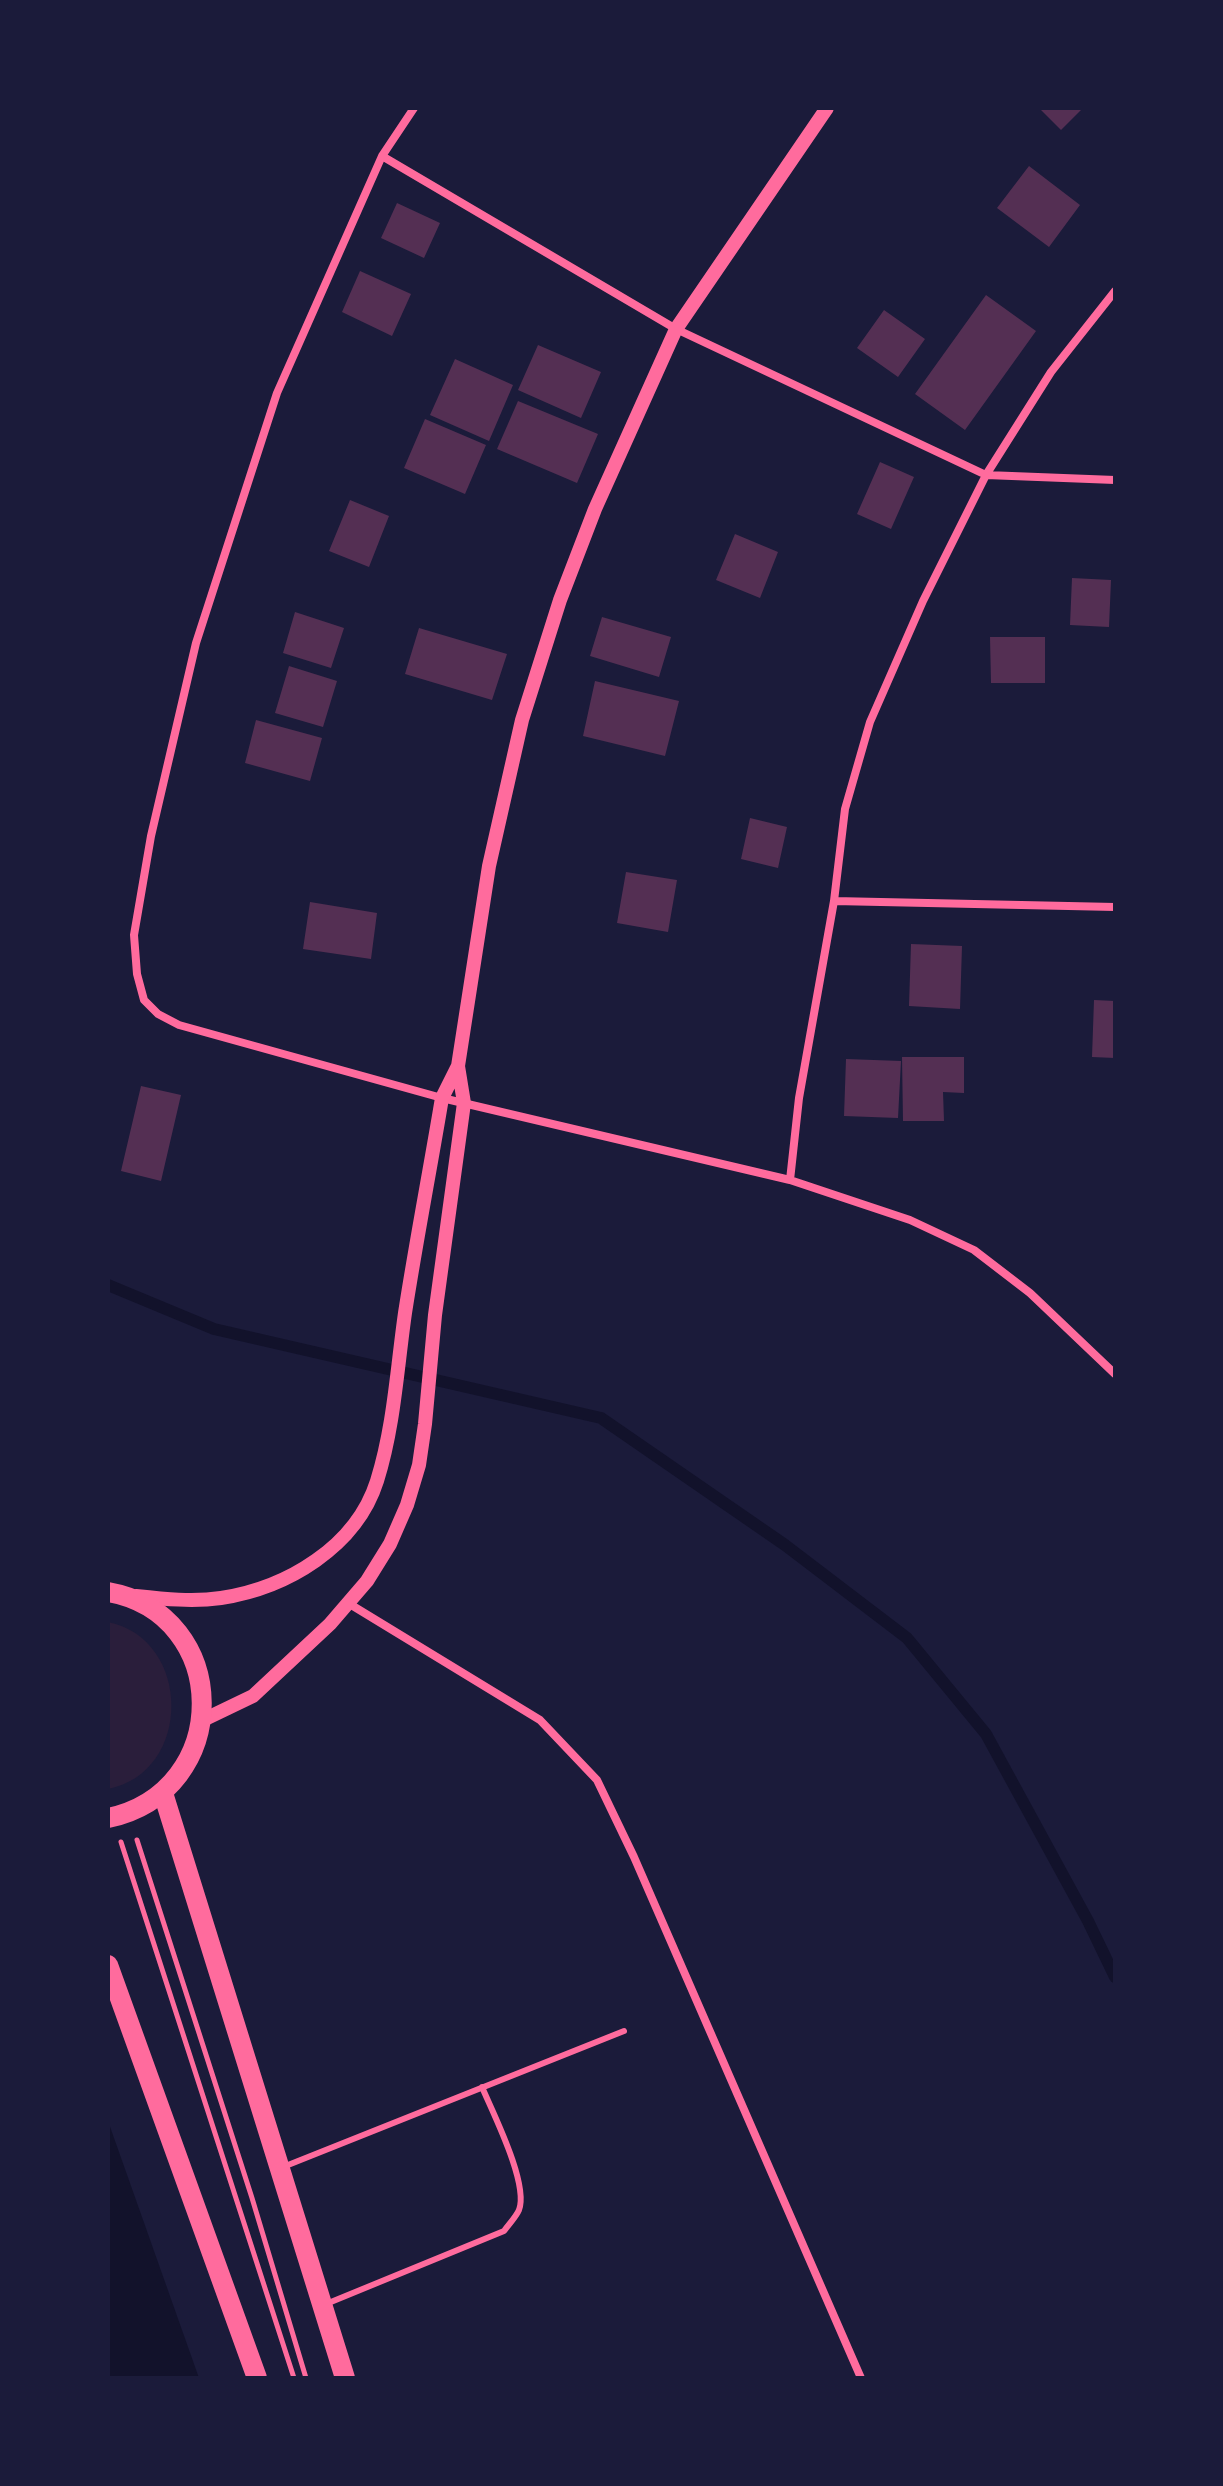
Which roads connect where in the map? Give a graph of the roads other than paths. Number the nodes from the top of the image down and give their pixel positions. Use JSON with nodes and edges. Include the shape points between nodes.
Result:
{"nodes":[{"id":1,"x":414,"y":108,"type":"edge"},
{"id":2,"x":827,"y":108,"type":"edge"},
{"id":3,"x":382,"y":156,"type":"junction"},
{"id":4,"x":1115,"y":291,"type":"edge"},
{"id":5,"x":676,"y":329,"type":"junction"},
{"id":6,"x":986,"y":475,"type":"junction"},
{"id":7,"x":1115,"y":480,"type":"edge"},
{"id":8,"x":834,"y":901,"type":"junction"},
{"id":9,"x":1115,"y":907,"type":"edge"},
{"id":10,"x":458,"y":1066,"type":"junction"},
{"id":11,"x":442,"y":1098,"type":"junction"},
{"id":12,"x":464,"y":1103,"type":"junction"},
{"id":13,"x":790,"y":1180,"type":"junction"},
{"id":14,"x":1115,"y":1374,"type":"edge"},
{"id":15,"x":115,"y":1594,"type":"edge"},
{"id":16,"x":348,"y":1603,"type":"junction"},
{"id":17,"x":201,"y":1721,"type":"junction"},
{"id":18,"x":163,"y":1793,"type":"junction"},
{"id":19,"x":108,"y":1818,"type":"edge"},
{"id":20,"x":108,"y":1965,"type":"edge"},
{"id":21,"x":624,"y":2031,"type":"dead end"},
{"id":22,"x":482,"y":2087,"type":"junction"},
{"id":23,"x":280,"y":2169,"type":"junction"},
{"id":24,"x":322,"y":2305,"type":"junction"},
{"id":25,"x":257,"y":2378,"type":"edge"},
{"id":26,"x":345,"y":2378,"type":"edge"},
{"id":27,"x":861,"y":2378,"type":"edge"}],
"edges":[{"from":1,"to":3,"type":"street"},
{"from":2,"to":5,"type":"street"},
{"from":3,"to":5,"type":"street"},
{"from":3,"to":11,"type":"street","via":[[277,393],[196,643],[134,935],[144,1000],[158,1014],[179,1025]]},
{"from":4,"to":6,"type":"street","via":[[1051,372]]},
{"from":5,"to":6,"type":"street"},
{"from":5,"to":10,"type":"street","via":[[595,509],[522,720],[489,866]]},
{"from":6,"to":7,"type":"street"},
{"from":6,"to":8,"type":"street","via":[[870,722],[845,809]]},
{"from":8,"to":9,"type":"street"},
{"from":8,"to":13,"type":"street"},
{"from":10,"to":11,"type":"street"},
{"from":10,"to":12,"type":"street"},
{"from":11,"to":12,"type":"street"},
{"from":11,"to":15,"type":"street","via":[[386,1448],[359,1521],[330,1552],[263,1587],[221,1598]]},
{"from":12,"to":13,"type":"street"},
{"from":12,"to":16,"type":"street","via":[[419,1465],[390,1544]]},
{"from":13,"to":14,"type":"street","via":[[910,1220],[974,1250],[1030,1293]]},
{"from":15,"to":17,"type":"main road","via":[[146,1606],[185,1644],[202,1694]]},
{"from":16,"to":17,"type":"street","via":[[253,1696]]},
{"from":16,"to":27,"type":"street","via":[[540,1720],[597,1780]]},
{"from":17,"to":18,"type":"main road","via":[[195,1748]]},
{"from":18,"to":19,"type":"main road","via":[[130,1813]]},
{"from":18,"to":23,"type":"main road"},
{"from":20,"to":25,"type":"main road"},
{"from":21,"to":22,"type":"lane"},
{"from":22,"to":23,"type":"lane"},
{"from":22,"to":24,"type":"lane","via":[[519,2186],[520,2208],[504,2231]]},
{"from":23,"to":24,"type":"main road"},
{"from":24,"to":26,"type":"main road"}]}
